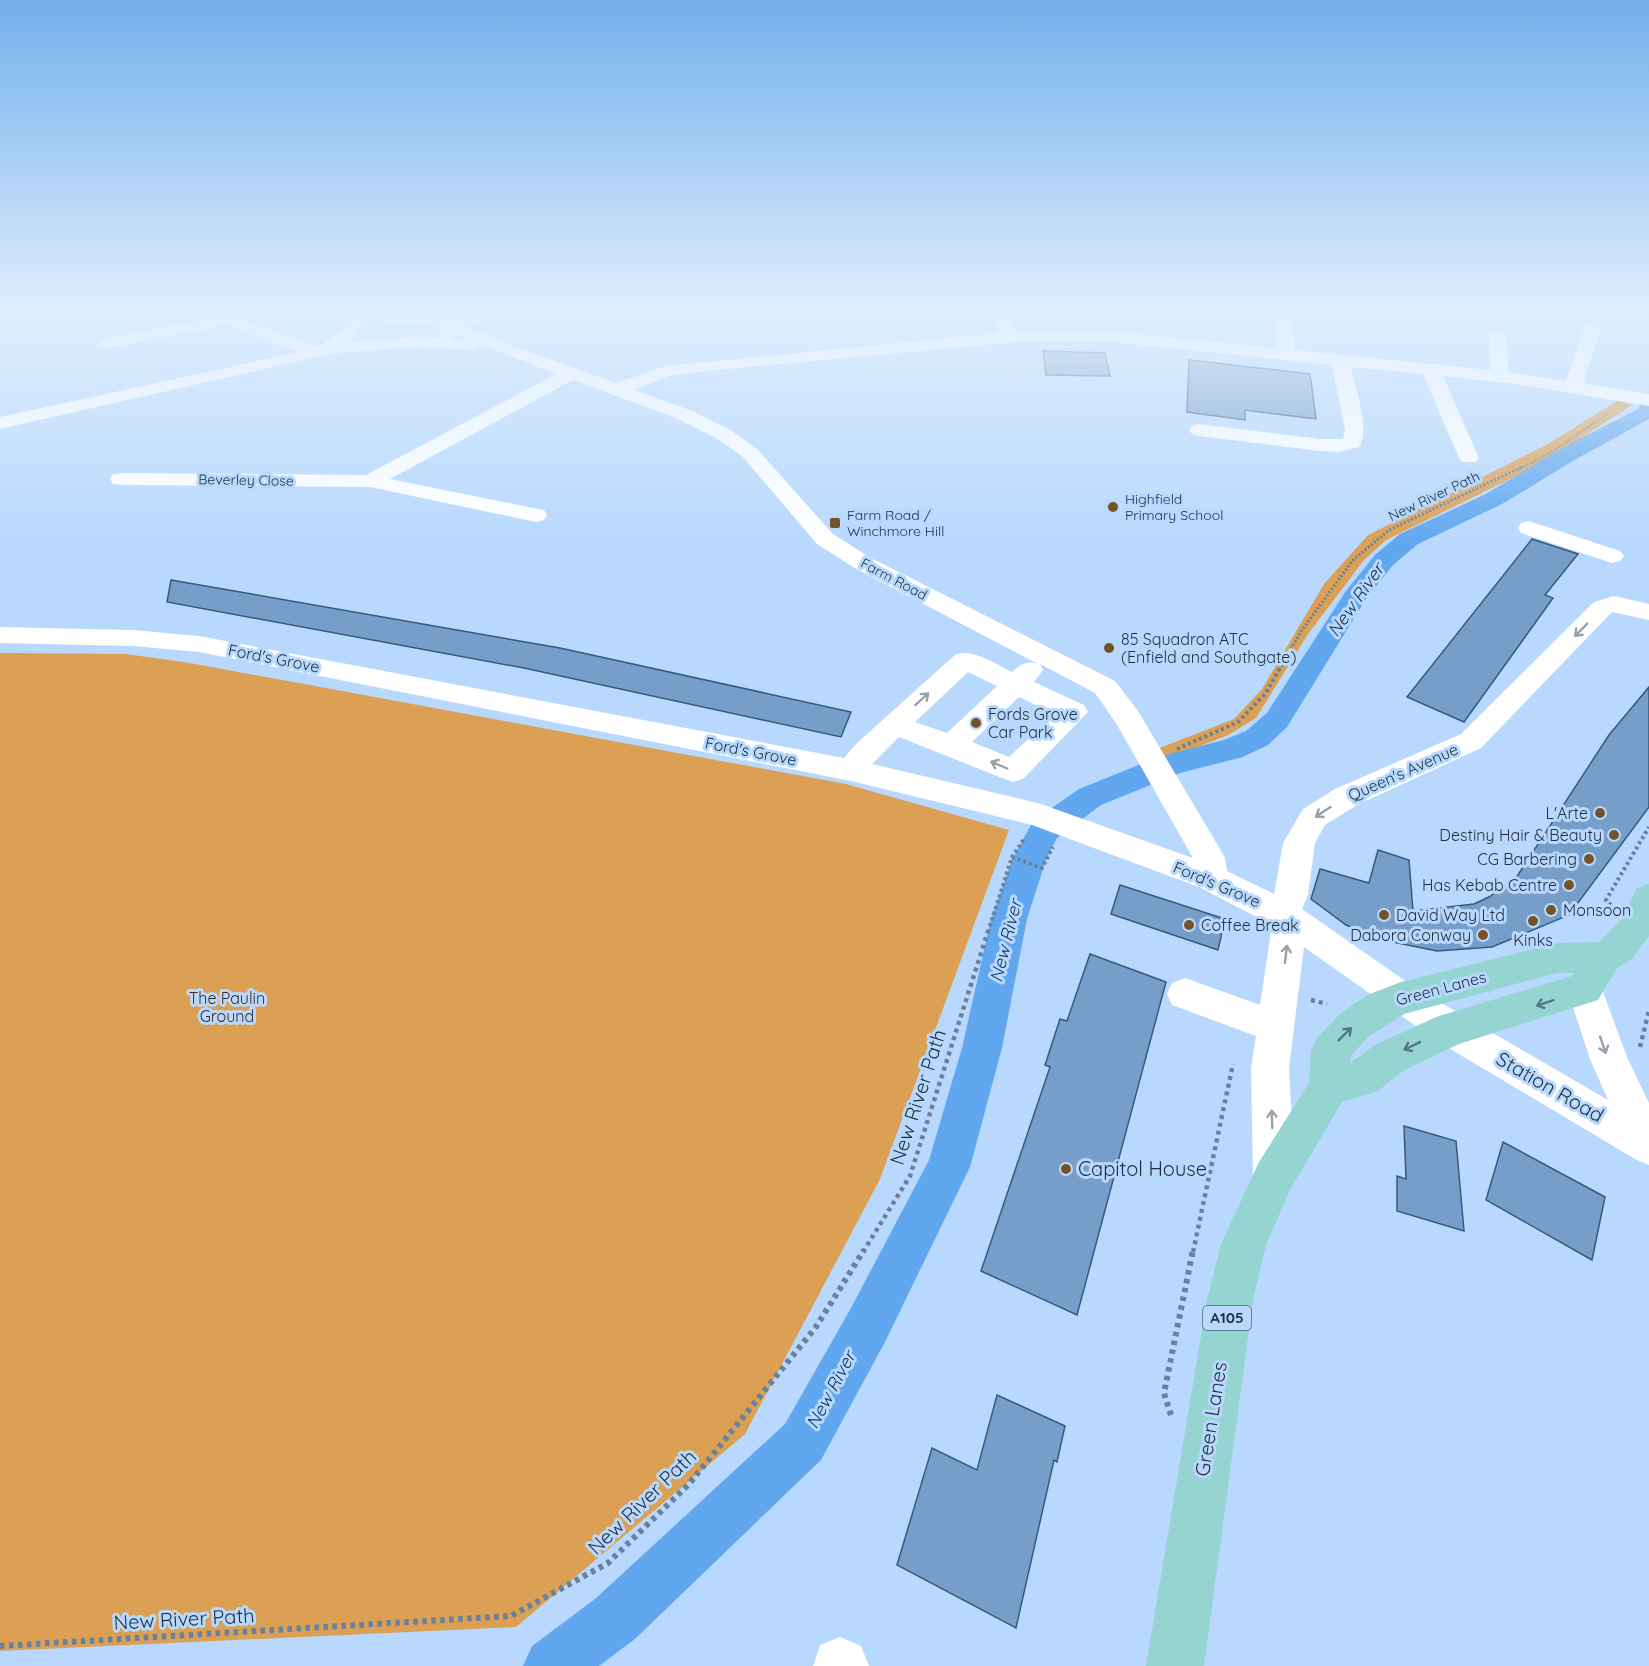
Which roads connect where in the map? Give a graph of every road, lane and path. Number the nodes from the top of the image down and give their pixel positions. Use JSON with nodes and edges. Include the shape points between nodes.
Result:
{"nodes":[{"id":1,"x":157,"y":388,"type":"edge"},
{"id":2,"x":545,"y":388,"type":"edge"},
{"id":3,"x":615,"y":388,"type":"edge"},
{"id":4,"x":622,"y":388,"type":"edge"},
{"id":5,"x":1346,"y":388,"type":"edge"},
{"id":6,"x":1439,"y":388,"type":"edge"},
{"id":7,"x":1583,"y":388,"type":"edge"},
{"id":8,"x":619,"y":389,"type":"junction"},
{"id":9,"x":1644,"y":399,"type":"edge"},
{"id":10,"x":1607,"y":414,"type":"dead end"},
{"id":11,"x":0,"y":423,"type":"edge"},
{"id":12,"x":1199,"y":430,"type":"dead end"},
{"id":13,"x":1469,"y":458,"type":"dead end"},
{"id":14,"x":121,"y":479,"type":"dead end"},
{"id":15,"x":370,"y":481,"type":"junction"},
{"id":16,"x":536,"y":515,"type":"dead end"},
{"id":17,"x":1529,"y":528,"type":"dead end"},
{"id":18,"x":1613,"y":573,"type":"junction"},
{"id":19,"x":1649,"y":612,"type":"edge"},
{"id":20,"x":0,"y":635,"type":"edge"},
{"id":21,"x":1045,"y":655,"type":"junction"},
{"id":22,"x":1017,"y":683,"type":"junction"},
{"id":23,"x":894,"y":725,"type":"junction"},
{"id":24,"x":952,"y":745,"type":"junction"},
{"id":25,"x":852,"y":770,"type":"junction"},
{"id":26,"x":1158,"y":770,"type":"junction"},
{"id":27,"x":1649,"y":827,"type":"edge"},
{"id":28,"x":1042,"y":868,"type":"dead end"},
{"id":29,"x":1211,"y":878,"type":"junction"},
{"id":30,"x":1649,"y":898,"type":"edge"},
{"id":31,"x":1606,"y":900,"type":"dead end"},
{"id":32,"x":1286,"y":916,"type":"junction"},
{"id":33,"x":1604,"y":957,"type":"junction"},
{"id":34,"x":1586,"y":989,"type":"junction"},
{"id":35,"x":1185,"y":994,"type":"dead end"},
{"id":36,"x":1401,"y":998,"type":"junction"},
{"id":37,"x":1649,"y":1010,"type":"edge"},
{"id":38,"x":1258,"y":1021,"type":"junction"},
{"id":39,"x":1645,"y":1025,"type":"dead end"},
{"id":40,"x":1450,"y":1029,"type":"junction"},
{"id":41,"x":1329,"y":1087,"type":"junction"},
{"id":42,"x":1648,"y":1144,"type":"edge"},
{"id":43,"x":1274,"y":1177,"type":"junction"},
{"id":44,"x":1173,"y":1420,"type":"dead end"},
{"id":45,"x":0,"y":1646,"type":"edge"},
{"id":46,"x":1174,"y":1666,"type":"edge"}],
"edges":[{"from":1,"to":11,"type":"street"},
{"from":2,"to":15,"type":"street","name":"Beverley Close"},
{"from":3,"to":8,"type":"street","name":"Farm Road"},
{"from":4,"to":8,"type":"street"},
{"from":5,"to":12,"type":"street","via":[[1355,430],[1352,443],[1320,445]]},
{"from":6,"to":13,"type":"street"},
{"from":7,"to":9,"type":"street"},
{"from":8,"to":21,"type":"street","name":"Farm Road","via":[[725,435],[750,453],[825,539],[861,562]]},
{"from":10,"to":26,"type":"path","name":"New River Path","via":[[1544,456],[1389,530],[1353,560],[1302,630],[1265,694],[1238,722]]},
{"from":14,"to":15,"type":"street","name":"Beverley Close"},
{"from":15,"to":16,"type":"street","name":"Beverley Close"},
{"from":17,"to":18,"type":"street"},
{"from":18,"to":19,"type":"street"},
{"from":18,"to":32,"type":"street","name":"Queen's Avenue","one_way":true,"via":[[1603,607],[1471,741],[1347,796],[1314,817],[1299,843]]},
{"from":20,"to":25,"type":"street","name":"Ford's Grove","via":[[199,644]]},
{"from":21,"to":22,"type":"street"},
{"from":21,"to":26,"type":"street","name":"Farm Road","via":[[1105,687]]},
{"from":23,"to":22,"type":"street","one_way":true,"via":[[965,660]]},
{"from":22,"to":24,"type":"street"},
{"from":22,"to":24,"type":"street","one_way":true,"via":[[1074,712],[1013,771]]},
{"from":23,"to":24,"type":"street"},
{"from":23,"to":25,"type":"street"},
{"from":25,"to":29,"type":"street","name":"Ford's Grove","via":[[1038,815]]},
{"from":26,"to":29,"type":"street","name":"Farm Road","via":[[1209,858]]},
{"from":27,"to":31,"type":"path"},
{"from":28,"to":45,"type":"path","name":"New River Path","via":[[1012,857],[910,1176],[816,1327],[688,1485],[608,1563],[511,1616]]},
{"from":29,"to":32,"type":"street","name":"Ford's Grove"},
{"from":30,"to":33,"type":"main road","via":[[1634,930],[1619,948]]},
{"from":32,"to":36,"type":"street","name":"Ford's Grove"},
{"from":38,"to":32,"type":"street","name":"Queen's Avenue","one_way":true},
{"from":33,"to":34,"type":"main road"},
{"from":33,"to":36,"type":"main road","name":"Green Lanes","number":"A105","via":[[1557,958]]},
{"from":34,"to":40,"type":"main road","one_way":true},
{"from":34,"to":42,"type":"street","one_way":true,"via":[[1608,1059]]},
{"from":35,"to":38,"type":"street"},
{"from":36,"to":40,"type":"street","name":"Ford's Grove"},
{"from":41,"to":36,"type":"main road","name":"Green Lanes","number":"A105","one_way":true,"via":[[1331,1051],[1339,1040],[1364,1016]]},
{"from":37,"to":39,"type":"path"},
{"from":43,"to":38,"type":"street","name":"Queen's Avenue","one_way":true,"via":[[1270,1068]]},
{"from":38,"to":44,"type":"path","via":[[1229,1090],[1167,1377],[1164,1393]]},
{"from":40,"to":41,"type":"main road","one_way":true,"via":[[1389,1058],[1364,1078]]},
{"from":40,"to":42,"type":"street","name":"Station Road"},
{"from":41,"to":43,"type":"main road","name":"Green Lanes","number":"A105"},
{"from":43,"to":46,"type":"main road","name":"Green Lanes","number":"A105","via":[[1244,1244],[1230,1300]]}]}
